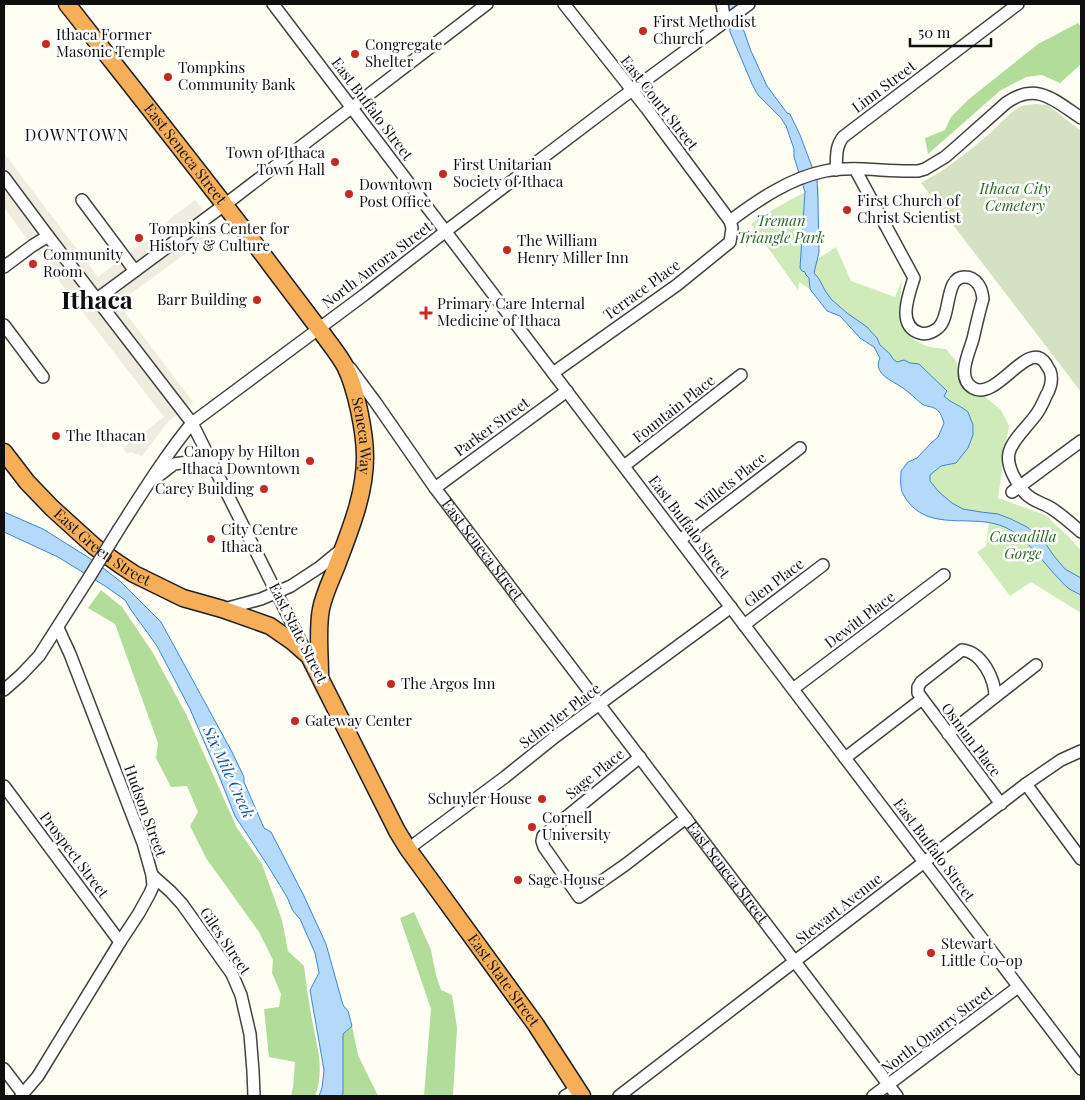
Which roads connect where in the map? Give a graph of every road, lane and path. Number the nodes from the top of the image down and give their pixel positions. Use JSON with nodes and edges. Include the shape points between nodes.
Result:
{"nodes":[{"id":1,"x":67,"y":4,"type":"edge"},
{"id":2,"x":274,"y":4,"type":"edge"},
{"id":3,"x":487,"y":4,"type":"edge"},
{"id":4,"x":564,"y":4,"type":"edge"},
{"id":5,"x":722,"y":4,"type":"edge"},
{"id":6,"x":1018,"y":4,"type":"edge"},
{"id":7,"x":744,"y":7,"type":"edge"},
{"id":8,"x":725,"y":22,"type":"junction"},
{"id":9,"x":632,"y":91,"type":"junction"},
{"id":10,"x":352,"y":106,"type":"junction"},
{"id":11,"x":1081,"y":118,"type":"edge"},
{"id":12,"x":856,"y":169,"type":"junction"},
{"id":13,"x":836,"y":170,"type":"junction"},
{"id":14,"x":4,"y":177,"type":"edge"},
{"id":15,"x":82,"y":200,"type":"dead end"},
{"id":16,"x":224,"y":205,"type":"junction"},
{"id":17,"x":730,"y":221,"type":"junction"},
{"id":18,"x":446,"y":231,"type":"junction"},
{"id":19,"x":48,"y":236,"type":"junction"},
{"id":20,"x":4,"y":267,"type":"edge"},
{"id":21,"x":135,"y":271,"type":"junction"},
{"id":22,"x":97,"y":299,"type":"junction"},
{"id":23,"x":4,"y":325,"type":"edge"},
{"id":24,"x":319,"y":328,"type":"junction"},
{"id":25,"x":337,"y":354,"type":"junction"},
{"id":26,"x":553,"y":373,"type":"junction"},
{"id":27,"x":741,"y":375,"type":"dead end"},
{"id":28,"x":43,"y":377,"type":"dead end"},
{"id":29,"x":567,"y":391,"type":"junction"},
{"id":30,"x":192,"y":423,"type":"junction"},
{"id":31,"x":1081,"y":441,"type":"edge"},
{"id":32,"x":800,"y":448,"type":"dead end"},
{"id":33,"x":4,"y":452,"type":"edge"},
{"id":34,"x":212,"y":461,"type":"junction"},
{"id":35,"x":624,"y":466,"type":"junction"},
{"id":36,"x":147,"y":486,"type":"junction"},
{"id":37,"x":435,"y":488,"type":"junction"},
{"id":38,"x":1016,"y":490,"type":"junction"},
{"id":39,"x":1081,"y":532,"type":"edge"},
{"id":40,"x":680,"y":540,"type":"junction"},
{"id":41,"x":343,"y":548,"type":"junction"},
{"id":42,"x":823,"y":565,"type":"dead end"},
{"id":43,"x":944,"y":574,"type":"dead end"},
{"id":44,"x":276,"y":592,"type":"junction"},
{"id":45,"x":731,"y":607,"type":"junction"},
{"id":46,"x":222,"y":610,"type":"junction"},
{"id":47,"x":744,"y":625,"type":"junction"},
{"id":48,"x":58,"y":628,"type":"junction"},
{"id":49,"x":308,"y":656,"type":"junction"},
{"id":50,"x":1036,"y":665,"type":"dead end"},
{"id":51,"x":320,"y":678,"type":"junction"},
{"id":52,"x":4,"y":690,"type":"edge"},
{"id":53,"x":793,"y":690,"type":"junction"},
{"id":54,"x":995,"y":697,"type":"junction"},
{"id":55,"x":922,"y":699,"type":"junction"},
{"id":56,"x":600,"y":704,"type":"junction"},
{"id":57,"x":948,"y":734,"type":"junction"},
{"id":58,"x":1081,"y":752,"type":"edge"},
{"id":59,"x":640,"y":757,"type":"junction"},
{"id":60,"x":845,"y":758,"type":"junction"},
{"id":61,"x":1026,"y":784,"type":"junction"},
{"id":62,"x":4,"y":786,"type":"edge"},
{"id":63,"x":1001,"y":804,"type":"junction"},
{"id":64,"x":686,"y":818,"type":"junction"},
{"id":65,"x":408,"y":849,"type":"junction"},
{"id":66,"x":1081,"y":859,"type":"edge"},
{"id":67,"x":925,"y":862,"type":"junction"},
{"id":68,"x":152,"y":875,"type":"junction"},
{"id":69,"x":120,"y":942,"type":"junction"},
{"id":70,"x":795,"y":962,"type":"junction"},
{"id":71,"x":1018,"y":987,"type":"junction"},
{"id":72,"x":4,"y":1069,"type":"edge"},
{"id":73,"x":1081,"y":1069,"type":"edge"},
{"id":74,"x":888,"y":1085,"type":"junction"},
{"id":75,"x":575,"y":1094,"type":"edge"},
{"id":76,"x":22,"y":1095,"type":"edge"},
{"id":77,"x":254,"y":1096,"type":"edge"},
{"id":78,"x":619,"y":1096,"type":"edge"},
{"id":79,"x":873,"y":1096,"type":"edge"},
{"id":80,"x":897,"y":1096,"type":"edge"}],
"edges":[{"from":1,"to":16,"type":"highway","name":"East Seneca Street"},
{"from":2,"to":10,"type":"street","name":"East Buffalo Street"},
{"from":3,"to":10,"type":"street"},
{"from":4,"to":9,"type":"street","name":"East Court Street"},
{"from":5,"to":8,"type":"street"},
{"from":6,"to":13,"type":"street","name":"Linn Street","via":[[843,137],[838,144]]},
{"from":7,"to":8,"type":"street","name":"North Aurora Street"},
{"from":8,"to":9,"type":"street","name":"North Aurora Street"},
{"from":9,"to":17,"type":"street","name":"East Court Street"},
{"from":9,"to":18,"type":"street","name":"North Aurora Street"},
{"from":10,"to":16,"type":"street"},
{"from":10,"to":18,"type":"street","name":"East Buffalo Street"},
{"from":11,"to":12,"type":"street","via":[[1041,94],[1023,94],[1006,103],[960,144],[925,169]]},
{"from":12,"to":13,"type":"street"},
{"from":12,"to":38,"type":"street","via":[[914,278],[906,304],[910,326],[924,334],[937,329],[946,317],[954,282],[960,277],[968,277],[979,286],[983,299],[964,372],[970,386],[983,390],[993,386],[1032,358],[1039,357],[1050,370],[1049,392],[1009,453],[1008,463]]},
{"from":13,"to":17,"type":"street","via":[[798,179]]},
{"from":14,"to":19,"type":"street","name":"East State Street"},
{"from":15,"to":21,"type":"street"},
{"from":16,"to":21,"type":"street"},
{"from":16,"to":24,"type":"highway","name":"East Seneca Street"},
{"from":17,"to":26,"type":"street","name":"Terrace Place","via":[[730,242],[677,285]]},
{"from":18,"to":24,"type":"street","name":"North Aurora Street"},
{"from":18,"to":26,"type":"street","name":"East Buffalo Street"},
{"from":19,"to":20,"type":"street"},
{"from":19,"to":22,"type":"street","name":"East State Street"},
{"from":21,"to":22,"type":"street"},
{"from":22,"to":30,"type":"street","name":"East State Street"},
{"from":23,"to":28,"type":"street"},
{"from":24,"to":25,"type":"highway","name":"East Seneca Street"},
{"from":24,"to":30,"type":"street","name":"North Aurora Street"},
{"from":25,"to":37,"type":"street","name":"East Seneca Street","via":[[367,390]]},
{"from":25,"to":41,"type":"highway","name":"Seneca Way","via":[[354,389],[366,457],[363,487]]},
{"from":26,"to":29,"type":"street","name":"East Buffalo Street"},
{"from":27,"to":35,"type":"street","name":"Fountain Place"},
{"from":29,"to":35,"type":"street","name":"East Buffalo Street"},
{"from":29,"to":37,"type":"street","name":"Parker Street"},
{"from":30,"to":34,"type":"street","name":"East State Street"},
{"from":30,"to":36,"type":"street","name":"North Aurora Street"},
{"from":31,"to":38,"type":"street"},
{"from":32,"to":40,"type":"street","name":"Willets Place"},
{"from":33,"to":46,"type":"highway","name":"East Green Street","via":[[27,482],[95,547],[134,574],[182,598]]},
{"from":34,"to":36,"type":"street","via":[[174,464]]},
{"from":34,"to":44,"type":"street","name":"East State Street"},
{"from":35,"to":40,"type":"street","name":"East Buffalo Street"},
{"from":36,"to":48,"type":"street","name":"North Aurora Street","bridge":true},
{"from":37,"to":56,"type":"street","name":"East Seneca Street"},
{"from":38,"to":39,"type":"street","via":[[1059,513]]},
{"from":40,"to":45,"type":"street","name":"East Buffalo Street"},
{"from":41,"to":44,"type":"street","name":"Seneca Way","via":[[320,567]]},
{"from":41,"to":51,"type":"highway","name":"Seneca Way","via":[[321,609]]},
{"from":42,"to":47,"type":"street","name":"Glen Place"},
{"from":43,"to":53,"type":"street","name":"Dewitt Place"},
{"from":44,"to":46,"type":"street"},
{"from":44,"to":49,"type":"street","name":"East State Street"},
{"from":45,"to":47,"type":"street","name":"East Buffalo Street"},
{"from":45,"to":56,"type":"street","name":"Schuyler Place"},
{"from":46,"to":49,"type":"highway","name":"East Green Street","via":[[270,626]]},
{"from":47,"to":53,"type":"street","name":"East Buffalo Street"},
{"from":48,"to":52,"type":"street","name":"North Aurora Street","via":[[39,656]]},
{"from":48,"to":68,"type":"street","name":"Hudson Street","via":[[143,843]]},
{"from":49,"to":51,"type":"highway","name":"East State Street"},
{"from":50,"to":54,"type":"street"},
{"from":51,"to":65,"type":"highway","name":"East State Street"},
{"from":53,"to":60,"type":"street","name":"East Buffalo Street"},
{"from":54,"to":55,"type":"street","via":[[991,675],[984,665],[975,655],[962,650],[921,682],[918,693]]},
{"from":54,"to":57,"type":"street"},
{"from":55,"to":57,"type":"street","name":"Osmun Place"},
{"from":55,"to":60,"type":"street","name":"Osmun Place"},
{"from":56,"to":59,"type":"street","name":"East Seneca Street"},
{"from":56,"to":65,"type":"street","name":"Schuyler Place"},
{"from":57,"to":63,"type":"street","name":"Osmun Place"},
{"from":58,"to":61,"type":"street","name":"Stewart Avenue","via":[[1061,760]]},
{"from":59,"to":64,"type":"street","name":"East Seneca Street"},
{"from":59,"to":64,"type":"street","name":"Sage Place","via":[[543,836],[544,847],[579,898]]},
{"from":60,"to":67,"type":"street","name":"East Buffalo Street"},
{"from":61,"to":63,"type":"street","name":"Stewart Avenue"},
{"from":61,"to":66,"type":"street"},
{"from":62,"to":69,"type":"street","name":"Prospect Street"},
{"from":63,"to":67,"type":"street","name":"Stewart Avenue"},
{"from":64,"to":70,"type":"street","name":"East Seneca Street"},
{"from":65,"to":75,"type":"highway","name":"East State Street","via":[[536,1025]]},
{"from":67,"to":70,"type":"street","name":"Stewart Avenue"},
{"from":67,"to":71,"type":"street","name":"East Buffalo Street"},
{"from":68,"to":69,"type":"street","name":"Hudson Street","via":[[150,893]]},
{"from":68,"to":77,"type":"street","name":"Giles Street","via":[[182,904],[232,974],[250,1034]]},
{"from":69,"to":76,"type":"street","name":"Hudson Street","via":[[38,1076]]},
{"from":70,"to":74,"type":"street","name":"East Seneca Street"},
{"from":70,"to":78,"type":"street","name":"Stewart Avenue"},
{"from":71,"to":73,"type":"street","name":"East Buffalo Street"},
{"from":71,"to":74,"type":"street","name":"North Quarry Street"},
{"from":72,"to":76,"type":"street"},
{"from":74,"to":79,"type":"street","name":"North Quarry Street"},
{"from":74,"to":80,"type":"street","name":"East Seneca Street"}]}
